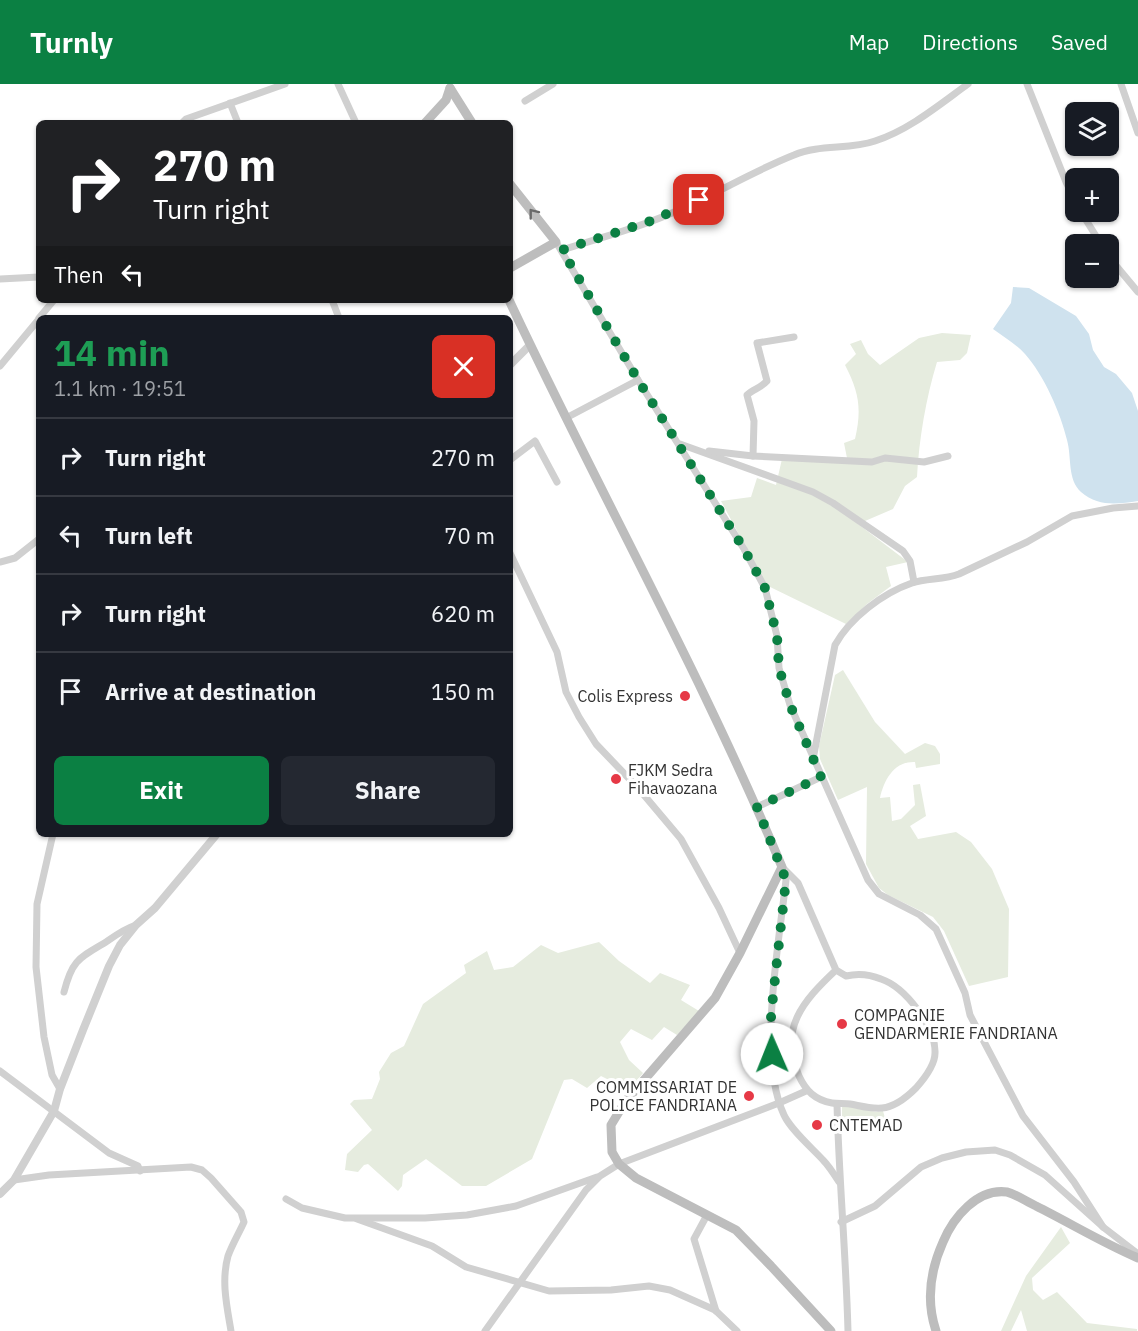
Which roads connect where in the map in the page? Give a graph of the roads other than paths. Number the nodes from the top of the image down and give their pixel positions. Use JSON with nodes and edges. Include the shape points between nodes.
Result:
{"nodes":[{"id":1,"x":285,"y":84,"type":"edge"},
{"id":2,"x":338,"y":84,"type":"edge"},
{"id":3,"x":553,"y":84,"type":"edge"},
{"id":4,"x":968,"y":84,"type":"edge"},
{"id":5,"x":1027,"y":84,"type":"edge"},
{"id":6,"x":1121,"y":84,"type":"edge"},
{"id":7,"x":450,"y":86,"type":"edge"},
{"id":8,"x":525,"y":101,"type":"dead end"},
{"id":9,"x":230,"y":104,"type":"junction"},
{"id":10,"x":185,"y":120,"type":"edge"},
{"id":11,"x":237,"y":120,"type":"edge"},
{"id":12,"x":355,"y":120,"type":"edge"},
{"id":13,"x":428,"y":120,"type":"edge"},
{"id":14,"x":470,"y":120,"type":"edge"},
{"id":15,"x":1138,"y":133,"type":"edge"},
{"id":16,"x":1065,"y":179,"type":"edge"},
{"id":17,"x":513,"y":188,"type":"edge"},
{"id":18,"x":559,"y":246,"type":"junction"},
{"id":19,"x":513,"y":267,"type":"edge"},
{"id":20,"x":1119,"y":269,"type":"edge"},
{"id":21,"x":36,"y":276,"type":"edge"},
{"id":22,"x":0,"y":279,"type":"edge"},
{"id":23,"x":1138,"y":292,"type":"edge"},
{"id":24,"x":52,"y":303,"type":"edge"},
{"id":25,"x":510,"y":303,"type":"edge"},
{"id":26,"x":42,"y":315,"type":"edge"},
{"id":27,"x":36,"y":322,"type":"edge"},
{"id":28,"x":794,"y":337,"type":"dead end"},
{"id":29,"x":530,"y":345,"type":"junction"},
{"id":30,"x":513,"y":362,"type":"edge"},
{"id":31,"x":0,"y":366,"type":"edge"},
{"id":32,"x":638,"y":380,"type":"junction"},
{"id":33,"x":566,"y":418,"type":"junction"},
{"id":34,"x":680,"y":444,"type":"junction"},
{"id":35,"x":702,"y":451,"type":"junction"},
{"id":36,"x":753,"y":456,"type":"junction"},
{"id":37,"x":948,"y":456,"type":"dead end"},
{"id":38,"x":513,"y":458,"type":"edge"},
{"id":39,"x":557,"y":482,"type":"dead end"},
{"id":40,"x":1138,"y":507,"type":"edge"},
{"id":41,"x":36,"y":541,"type":"edge"},
{"id":42,"x":513,"y":559,"type":"edge"},
{"id":43,"x":0,"y":562,"type":"edge"},
{"id":44,"x":914,"y":582,"type":"junction"},
{"id":45,"x":813,"y":759,"type":"junction"},
{"id":46,"x":821,"y":777,"type":"junction"},
{"id":47,"x":757,"y":807,"type":"junction"},
{"id":48,"x":52,"y":837,"type":"edge"},
{"id":49,"x":214,"y":837,"type":"edge"},
{"id":50,"x":782,"y":867,"type":"junction"},
{"id":51,"x":136,"y":925,"type":"junction"},
{"id":52,"x":740,"y":953,"type":"junction"},
{"id":53,"x":836,"y":970,"type":"junction"},
{"id":54,"x":64,"y":992,"type":"dead end"},
{"id":55,"x":0,"y":1071,"type":"edge"},
{"id":56,"x":60,"y":1089,"type":"junction"},
{"id":57,"x":806,"y":1091,"type":"junction"},
{"id":58,"x":779,"y":1103,"type":"junction"},
{"id":59,"x":837,"y":1104,"type":"junction"},
{"id":60,"x":54,"y":1111,"type":"junction"},
{"id":61,"x":619,"y":1164,"type":"junction"},
{"id":62,"x":140,"y":1171,"type":"junction"},
{"id":63,"x":600,"y":1176,"type":"junction"},
{"id":64,"x":14,"y":1180,"type":"junction"},
{"id":65,"x":839,"y":1182,"type":"junction"},
{"id":66,"x":0,"y":1194,"type":"edge"},
{"id":67,"x":286,"y":1199,"type":"dead end"},
{"id":68,"x":706,"y":1215,"type":"junction"},
{"id":69,"x":357,"y":1219,"type":"junction"},
{"id":70,"x":842,"y":1222,"type":"junction"},
{"id":71,"x":1103,"y":1227,"type":"junction"},
{"id":72,"x":1138,"y":1256,"type":"edge"},
{"id":73,"x":519,"y":1284,"type":"junction"},
{"id":74,"x":715,"y":1310,"type":"junction"},
{"id":75,"x":231,"y":1331,"type":"edge"},
{"id":76,"x":485,"y":1331,"type":"edge"},
{"id":77,"x":730,"y":1331,"type":"edge"},
{"id":78,"x":737,"y":1331,"type":"edge"},
{"id":79,"x":831,"y":1331,"type":"edge"},
{"id":80,"x":848,"y":1331,"type":"edge"},
{"id":81,"x":936,"y":1331,"type":"edge"}],
"edges":[{"from":1,"to":9,"type":"street"},
{"from":2,"to":12,"type":"street"},
{"from":3,"to":8,"type":"street"},
{"from":4,"to":18,"type":"street","via":[[883,138],[855,146],[809,149],[683,208],[631,228]]},
{"from":5,"to":16,"type":"street"},
{"from":6,"to":15,"type":"street"},
{"from":7,"to":13,"type":"main road","via":[[446,100]]},
{"from":7,"to":14,"type":"main road"},
{"from":9,"to":10,"type":"street"},
{"from":9,"to":11,"type":"street"},
{"from":18,"to":17,"type":"main road","one_way":true},
{"from":18,"to":19,"type":"main road"},
{"from":18,"to":32,"type":"street"},
{"from":20,"to":23,"type":"street"},
{"from":21,"to":22,"type":"street"},
{"from":24,"to":26,"type":"street"},
{"from":25,"to":29,"type":"main road"},
{"from":27,"to":31,"type":"street"},
{"from":28,"to":36,"type":"street","via":[[757,343],[767,381],[747,395],[754,422]]},
{"from":29,"to":30,"type":"street"},
{"from":29,"to":33,"type":"main road"},
{"from":32,"to":33,"type":"street"},
{"from":32,"to":34,"type":"street"},
{"from":33,"to":47,"type":"main road"},
{"from":34,"to":35,"type":"street"},
{"from":34,"to":45,"type":"street","via":[[765,588],[777,636],[779,668]]},
{"from":35,"to":36,"type":"street"},
{"from":35,"to":44,"type":"street","via":[[833,503],[903,551],[910,561]]},
{"from":36,"to":37,"type":"street","via":[[924,462]]},
{"from":38,"to":39,"type":"street","via":[[534,441]]},
{"from":40,"to":44,"type":"street","via":[[1072,516],[959,574]]},
{"from":41,"to":43,"type":"street","via":[[15,558]]},
{"from":42,"to":52,"type":"street","via":[[557,652],[566,692],[579,717],[596,744],[681,839]]},
{"from":44,"to":45,"type":"street","via":[[872,605],[840,637],[832,655]]},
{"from":45,"to":46,"type":"street"},
{"from":46,"to":47,"type":"street"},
{"from":46,"to":71,"type":"street","via":[[874,888],[936,929],[965,993],[970,1015],[1023,1116]]},
{"from":47,"to":50,"type":"main road"},
{"from":48,"to":56,"type":"street","via":[[37,904],[36,967],[44,1037],[52,1075]]},
{"from":49,"to":51,"type":"street"},
{"from":50,"to":52,"type":"main road"},
{"from":50,"to":53,"type":"street","via":[[798,883]]},
{"from":50,"to":58,"type":"street","via":[[786,880],[771,1015],[772,1073]]},
{"from":51,"to":54,"type":"street","via":[[90,949],[73,965]]},
{"from":51,"to":56,"type":"street","via":[[109,966]]},
{"from":52,"to":61,"type":"main road","via":[[715,998],[625,1102],[610,1125],[612,1152]]},
{"from":53,"to":57,"type":"street","via":[[814,991],[792,1032],[790,1051]]},
{"from":53,"to":59,"type":"street","via":[[846,976],[859,973],[883,979],[903,994],[921,1014],[933,1036],[936,1055],[925,1078],[890,1107]]},
{"from":55,"to":60,"type":"street"},
{"from":56,"to":60,"type":"street"},
{"from":57,"to":58,"type":"street"},
{"from":57,"to":59,"type":"street"},
{"from":58,"to":61,"type":"street"},
{"from":58,"to":65,"type":"street","via":[[785,1117]]},
{"from":59,"to":65,"type":"street"},
{"from":60,"to":62,"type":"street"},
{"from":60,"to":64,"type":"street"},
{"from":61,"to":63,"type":"street"},
{"from":61,"to":68,"type":"main road","via":[[636,1178]]},
{"from":62,"to":64,"type":"street"},
{"from":62,"to":75,"type":"street","via":[[191,1167],[202,1170],[241,1212],[244,1222],[228,1255],[225,1274]]},
{"from":63,"to":69,"type":"street","via":[[516,1206],[446,1217]]},
{"from":63,"to":73,"type":"street"},
{"from":64,"to":66,"type":"street"},
{"from":65,"to":70,"type":"street"},
{"from":67,"to":69,"type":"street","via":[[302,1208]]},
{"from":68,"to":74,"type":"street","via":[[694,1239]]},
{"from":68,"to":79,"type":"main road","via":[[743,1236]]},
{"from":69,"to":73,"type":"street","via":[[432,1246],[466,1267]]},
{"from":70,"to":71,"type":"street","via":[[875,1206],[921,1167],[966,1152],[995,1150],[1045,1175]]},
{"from":70,"to":80,"type":"street"},
{"from":71,"to":72,"type":"street"},
{"from":72,"to":81,"type":"main road","via":[[1008,1192],[982,1197],[963,1210],[950,1226],[938,1254],[930,1297]]},
{"from":73,"to":74,"type":"street","via":[[549,1291],[649,1286],[670,1290]]},
{"from":73,"to":76,"type":"street"},
{"from":74,"to":77,"type":"street"},
{"from":74,"to":78,"type":"street"}]}
